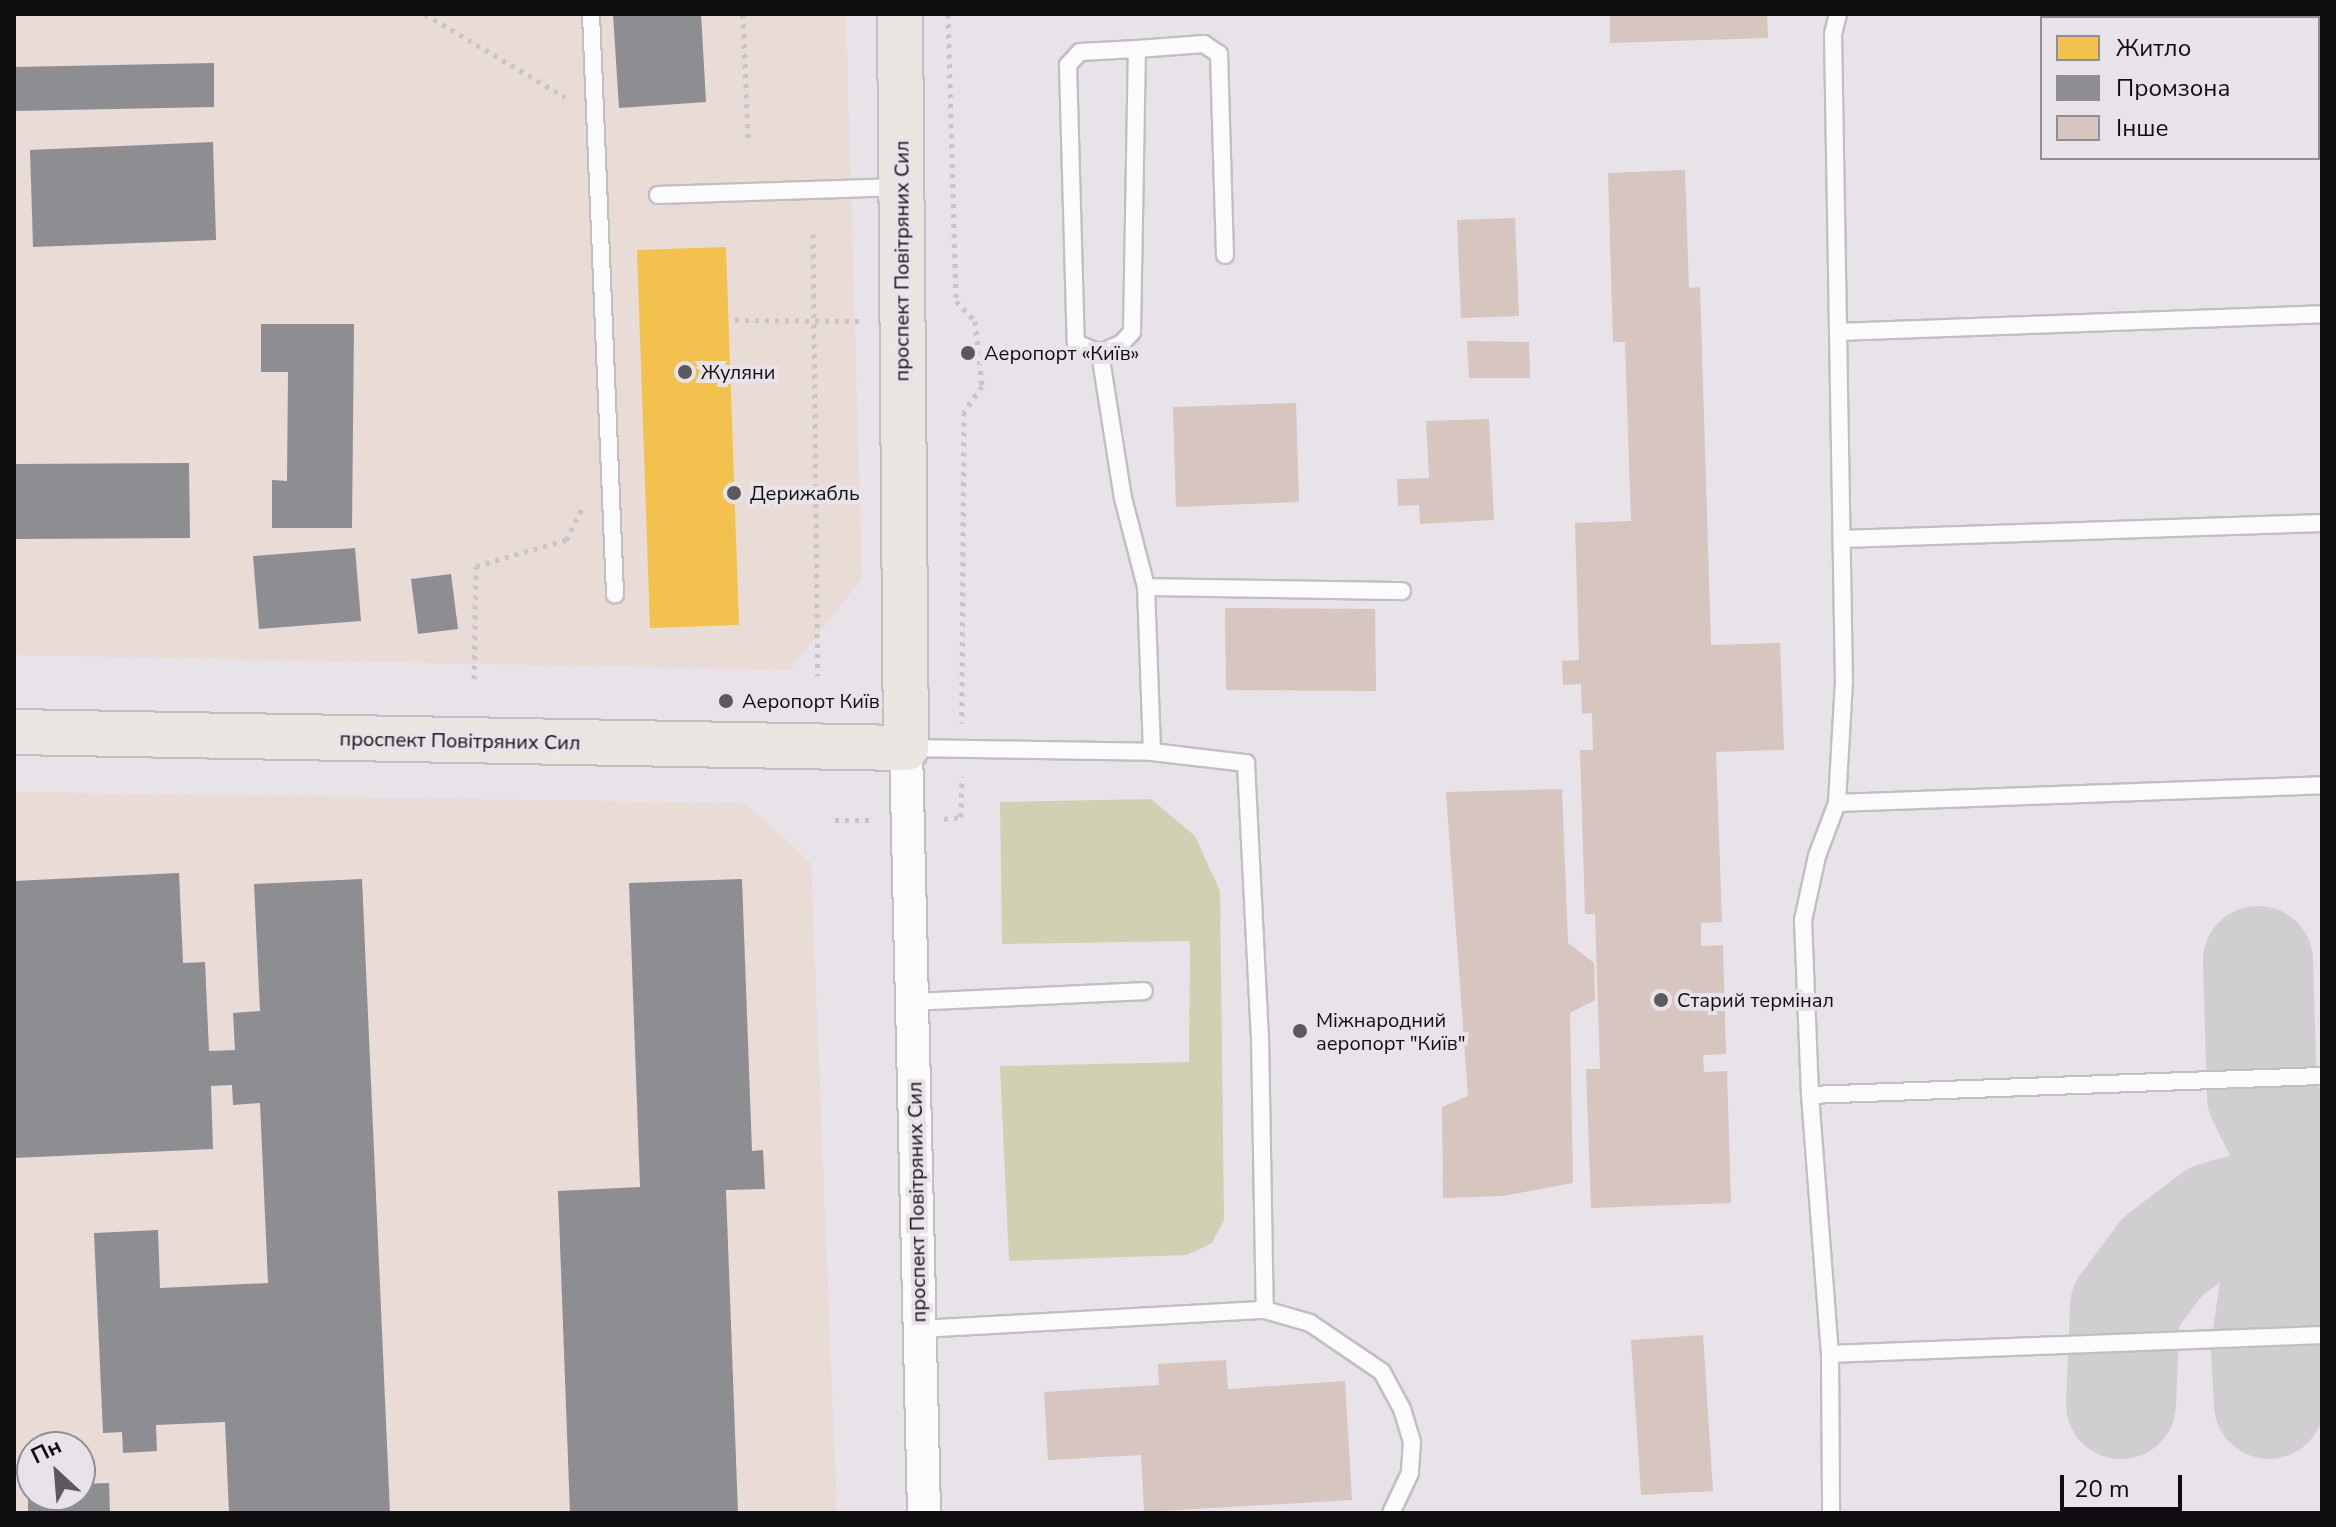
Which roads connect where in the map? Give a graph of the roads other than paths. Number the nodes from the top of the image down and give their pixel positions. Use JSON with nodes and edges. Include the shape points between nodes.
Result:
{"nodes":[{"id":1,"x":591,"y":14,"type":"edge"},
{"id":2,"x":900,"y":14,"type":"edge"},
{"id":3,"x":1838,"y":14,"type":"edge"},
{"id":4,"x":1137,"y":49,"type":"junction"},
{"id":5,"x":901,"y":187,"type":"junction"},
{"id":6,"x":658,"y":195,"type":"dead end"},
{"id":7,"x":1225,"y":255,"type":"dead end"},
{"id":8,"x":2322,"y":314,"type":"edge"},
{"id":9,"x":1838,"y":332,"type":"junction"},
{"id":10,"x":1100,"y":353,"type":"junction"},
{"id":11,"x":2322,"y":523,"type":"edge"},
{"id":12,"x":1842,"y":539,"type":"junction"},
{"id":13,"x":1146,"y":587,"type":"junction"},
{"id":14,"x":1402,"y":591,"type":"dead end"},
{"id":15,"x":615,"y":595,"type":"dead end"},
{"id":16,"x":14,"y":732,"type":"edge"},
{"id":17,"x":906,"y":748,"type":"junction"},
{"id":18,"x":1152,"y":752,"type":"junction"},
{"id":19,"x":2322,"y":785,"type":"edge"},
{"id":20,"x":1837,"y":803,"type":"junction"},
{"id":21,"x":1144,"y":991,"type":"dead end"},
{"id":22,"x":912,"y":1002,"type":"junction"},
{"id":23,"x":2322,"y":1076,"type":"edge"},
{"id":24,"x":1810,"y":1095,"type":"junction"},
{"id":25,"x":1265,"y":1310,"type":"junction"},
{"id":26,"x":920,"y":1329,"type":"junction"},
{"id":27,"x":2322,"y":1335,"type":"edge"},
{"id":28,"x":1830,"y":1354,"type":"junction"},
{"id":29,"x":924,"y":1513,"type":"edge"},
{"id":30,"x":1391,"y":1513,"type":"edge"},
{"id":31,"x":1831,"y":1513,"type":"edge"}],
"edges":[{"from":1,"to":15,"type":"lane"},
{"from":2,"to":5,"type":"main road","name":"проспект Повітряних Сил"},
{"from":3,"to":9,"type":"lane","via":[[1833,34]]},
{"from":4,"to":7,"type":"lane","via":[[1204,44],[1219,54]]},
{"from":4,"to":10,"type":"lane","via":[[1134,319],[1122,343]]},
{"from":4,"to":10,"type":"lane","via":[[1080,52],[1068,65],[1076,343]]},
{"from":5,"to":6,"type":"lane"},
{"from":5,"to":17,"type":"main road","name":"проспект Повітряних Сил"},
{"from":8,"to":9,"type":"lane"},
{"from":9,"to":12,"type":"lane"},
{"from":10,"to":13,"type":"lane","via":[[1114,453]]},
{"from":11,"to":12,"type":"lane"},
{"from":12,"to":20,"type":"lane","via":[[1844,681]]},
{"from":13,"to":14,"type":"lane"},
{"from":13,"to":18,"type":"lane"},
{"from":16,"to":17,"type":"main road","name":"проспект Повітряних Сил"},
{"from":17,"to":18,"type":"lane"},
{"from":17,"to":22,"type":"street","name":"проспект Повітряних Сил"},
{"from":18,"to":25,"type":"lane","via":[[1246,763],[1260,1036]]},
{"from":19,"to":20,"type":"lane"},
{"from":20,"to":24,"type":"lane","via":[[1817,856],[1803,920]]},
{"from":21,"to":22,"type":"lane"},
{"from":22,"to":26,"type":"street","name":"проспект Повітряних Сил"},
{"from":23,"to":24,"type":"lane"},
{"from":24,"to":28,"type":"lane"},
{"from":25,"to":26,"type":"lane"},
{"from":25,"to":30,"type":"lane","via":[[1310,1323],[1382,1372],[1412,1442],[1410,1473]]},
{"from":26,"to":29,"type":"street","name":"проспект Повітряних Сил"},
{"from":27,"to":28,"type":"lane"},
{"from":28,"to":31,"type":"lane"}]}
